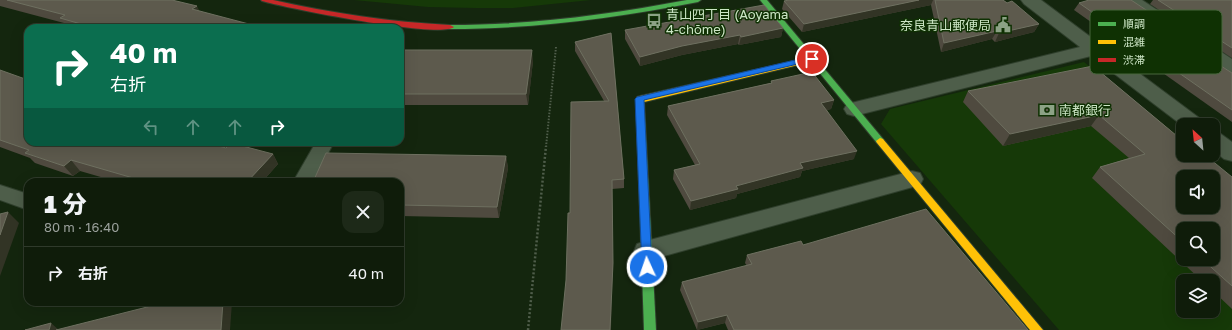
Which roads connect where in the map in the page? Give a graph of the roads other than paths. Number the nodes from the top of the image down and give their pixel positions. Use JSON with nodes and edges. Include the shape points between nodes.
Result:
{"nodes":[{"id":1,"x":264,"y":0,"type":"edge"},
{"id":2,"x":698,"y":0,"type":"edge"},
{"id":3,"x":763,"y":0,"type":"edge"},
{"id":4,"x":1030,"y":0,"type":"edge"},
{"id":5,"x":1131,"y":0,"type":"edge"},
{"id":6,"x":1146,"y":10,"type":"edge"},
{"id":7,"x":381,"y":24,"type":"edge"},
{"id":8,"x":404,"y":25,"type":"edge"},
{"id":9,"x":1090,"y":45,"type":"edge"},
{"id":10,"x":1090,"y":50,"type":"edge"},
{"id":11,"x":812,"y":59,"type":"junction"},
{"id":12,"x":1222,"y":61,"type":"edge"},
{"id":13,"x":1232,"y":68,"type":"edge"},
{"id":14,"x":1128,"y":74,"type":"edge"},
{"id":15,"x":854,"y":109,"type":"junction"},
{"id":16,"x":1186,"y":118,"type":"edge"},
{"id":17,"x":1220,"y":145,"type":"edge"},
{"id":18,"x":323,"y":146,"type":"edge"},
{"id":19,"x":1232,"y":154,"type":"edge"},
{"id":20,"x":305,"y":178,"type":"edge"},
{"id":21,"x":912,"y":179,"type":"junction"},
{"id":22,"x":0,"y":192,"type":"edge"},
{"id":23,"x":24,"y":201,"type":"edge"},
{"id":24,"x":646,"y":251,"type":"junction"},
{"id":25,"x":650,"y":330,"type":"edge"},
{"id":26,"x":1037,"y":330,"type":"edge"}],
"edges":[{"from":1,"to":7,"type":"street","via":[[296,9]]},
{"from":2,"to":8,"type":"street","via":[[591,19],[557,22],[499,26]]},
{"from":3,"to":11,"type":"street"},
{"from":4,"to":9,"type":"street"},
{"from":5,"to":6,"type":"street"},
{"from":10,"to":15,"type":"street"},
{"from":11,"to":15,"type":"street"},
{"from":11,"to":24,"type":"street","via":[[640,99]]},
{"from":12,"to":13,"type":"street"},
{"from":14,"to":16,"type":"street"},
{"from":15,"to":21,"type":"street"},
{"from":17,"to":19,"type":"street"},
{"from":18,"to":20,"type":"lane"},
{"from":21,"to":24,"type":"street"},
{"from":21,"to":26,"type":"street"},
{"from":22,"to":23,"type":"lane"},
{"from":24,"to":25,"type":"street"}]}
